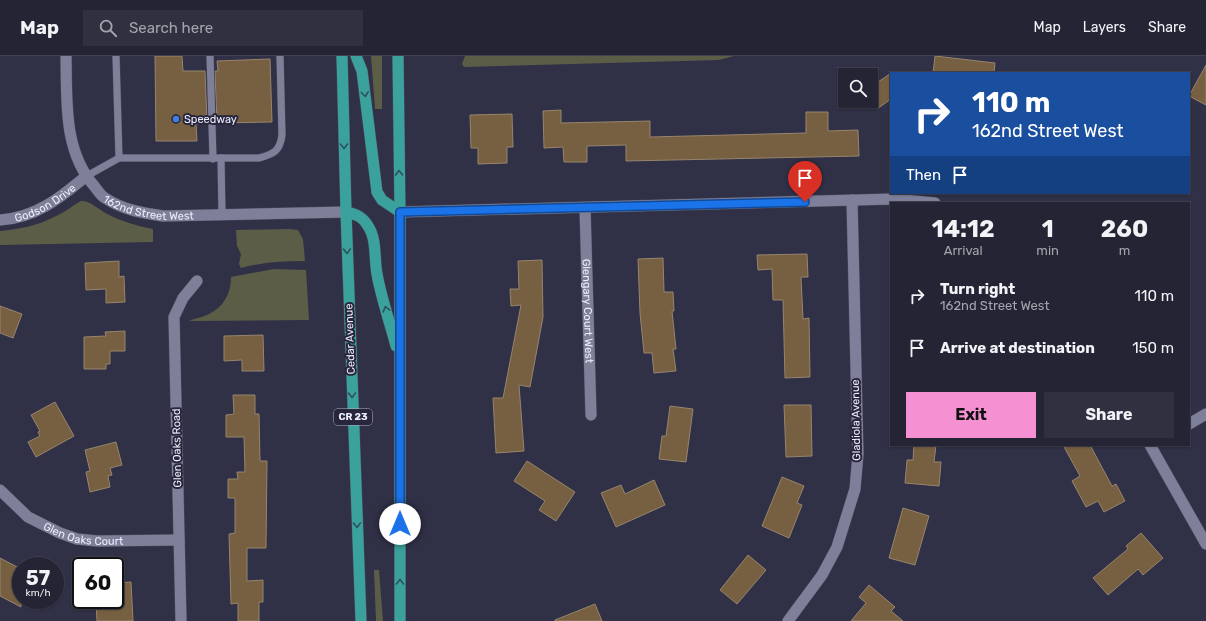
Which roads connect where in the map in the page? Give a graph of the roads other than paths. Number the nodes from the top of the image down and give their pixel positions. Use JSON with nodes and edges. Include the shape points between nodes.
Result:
{"nodes":[{"id":1,"x":66,"y":56,"type":"edge"},
{"id":2,"x":116,"y":56,"type":"edge"},
{"id":3,"x":210,"y":56,"type":"edge"},
{"id":4,"x":280,"y":56,"type":"edge"},
{"id":5,"x":342,"y":56,"type":"edge"},
{"id":6,"x":356,"y":56,"type":"edge"},
{"id":7,"x":398,"y":56,"type":"edge"},
{"id":8,"x":119,"y":158,"type":"junction"},
{"id":9,"x":213,"y":158,"type":"junction"},
{"id":10,"x":222,"y":158,"type":"junction"},
{"id":11,"x":85,"y":177,"type":"junction"},
{"id":12,"x":933,"y":199,"type":"edge"},
{"id":13,"x":852,"y":200,"type":"junction"},
{"id":14,"x":585,"y":208,"type":"junction"},
{"id":15,"x":346,"y":212,"type":"junction"},
{"id":16,"x":400,"y":212,"type":"junction"},
{"id":17,"x":222,"y":215,"type":"junction"},
{"id":18,"x":0,"y":220,"type":"edge"},
{"id":19,"x":197,"y":282,"type":"dead end"},
{"id":20,"x":400,"y":360,"type":"junction"},
{"id":21,"x":591,"y":414,"type":"dead end"},
{"id":22,"x":1206,"y":414,"type":"edge"},
{"id":23,"x":1190,"y":423,"type":"edge"},
{"id":24,"x":1152,"y":446,"type":"edge"},
{"id":25,"x":0,"y":490,"type":"edge"},
{"id":26,"x":179,"y":540,"type":"junction"},
{"id":27,"x":1206,"y":544,"type":"edge"},
{"id":28,"x":181,"y":621,"type":"edge"},
{"id":29,"x":360,"y":621,"type":"edge"},
{"id":30,"x":400,"y":621,"type":"edge"},
{"id":31,"x":788,"y":621,"type":"edge"}],
"edges":[{"from":1,"to":11,"type":"street","name":"162nd Street West","via":[[67,119],[74,150]]},
{"from":2,"to":8,"type":"lane"},
{"from":3,"to":9,"type":"lane"},
{"from":4,"to":10,"type":"lane","via":[[281,145],[277,151],[259,158]]},
{"from":5,"to":15,"type":"main road","name":"Cedar Avenue","number":"CR 23","one_way":true},
{"from":6,"to":16,"type":"main road","one_way":true,"via":[[362,71],[377,192],[382,200]]},
{"from":16,"to":7,"type":"main road","one_way":true},
{"from":8,"to":9,"type":"lane"},
{"from":8,"to":11,"type":"lane"},
{"from":9,"to":10,"type":"lane"},
{"from":10,"to":17,"type":"lane"},
{"from":11,"to":17,"type":"street","name":"162nd Street West","via":[[104,198],[140,213],[163,216]]},
{"from":11,"to":18,"type":"street","name":"Godson Drive","via":[[59,199],[30,214]]},
{"from":12,"to":13,"type":"street"},
{"from":13,"to":14,"type":"street"},
{"from":13,"to":31,"type":"street","name":"Gladiola Avenue","via":[[858,454],[855,489],[838,547],[822,575]]},
{"from":14,"to":16,"type":"street"},
{"from":14,"to":21,"type":"street","name":"Glengary Court West"},
{"from":15,"to":17,"type":"street","name":"162nd Street West"},
{"from":20,"to":15,"type":"main road","one_way":true,"via":[[377,275],[373,236],[364,220],[356,214]]},
{"from":15,"to":29,"type":"main road","name":"Cedar Avenue","number":"CR 23","one_way":true},
{"from":16,"to":20,"type":"main road"},
{"from":19,"to":26,"type":"street","name":"Glen Oaks Road","via":[[183,298],[174,318]]},
{"from":30,"to":20,"type":"main road","one_way":true},
{"from":22,"to":23,"type":"street"},
{"from":24,"to":27,"type":"street"},
{"from":25,"to":26,"type":"street","name":"Glen Oaks Court","via":[[28,517],[77,539]]},
{"from":26,"to":28,"type":"street","name":"Glen Oaks Road"}]}
